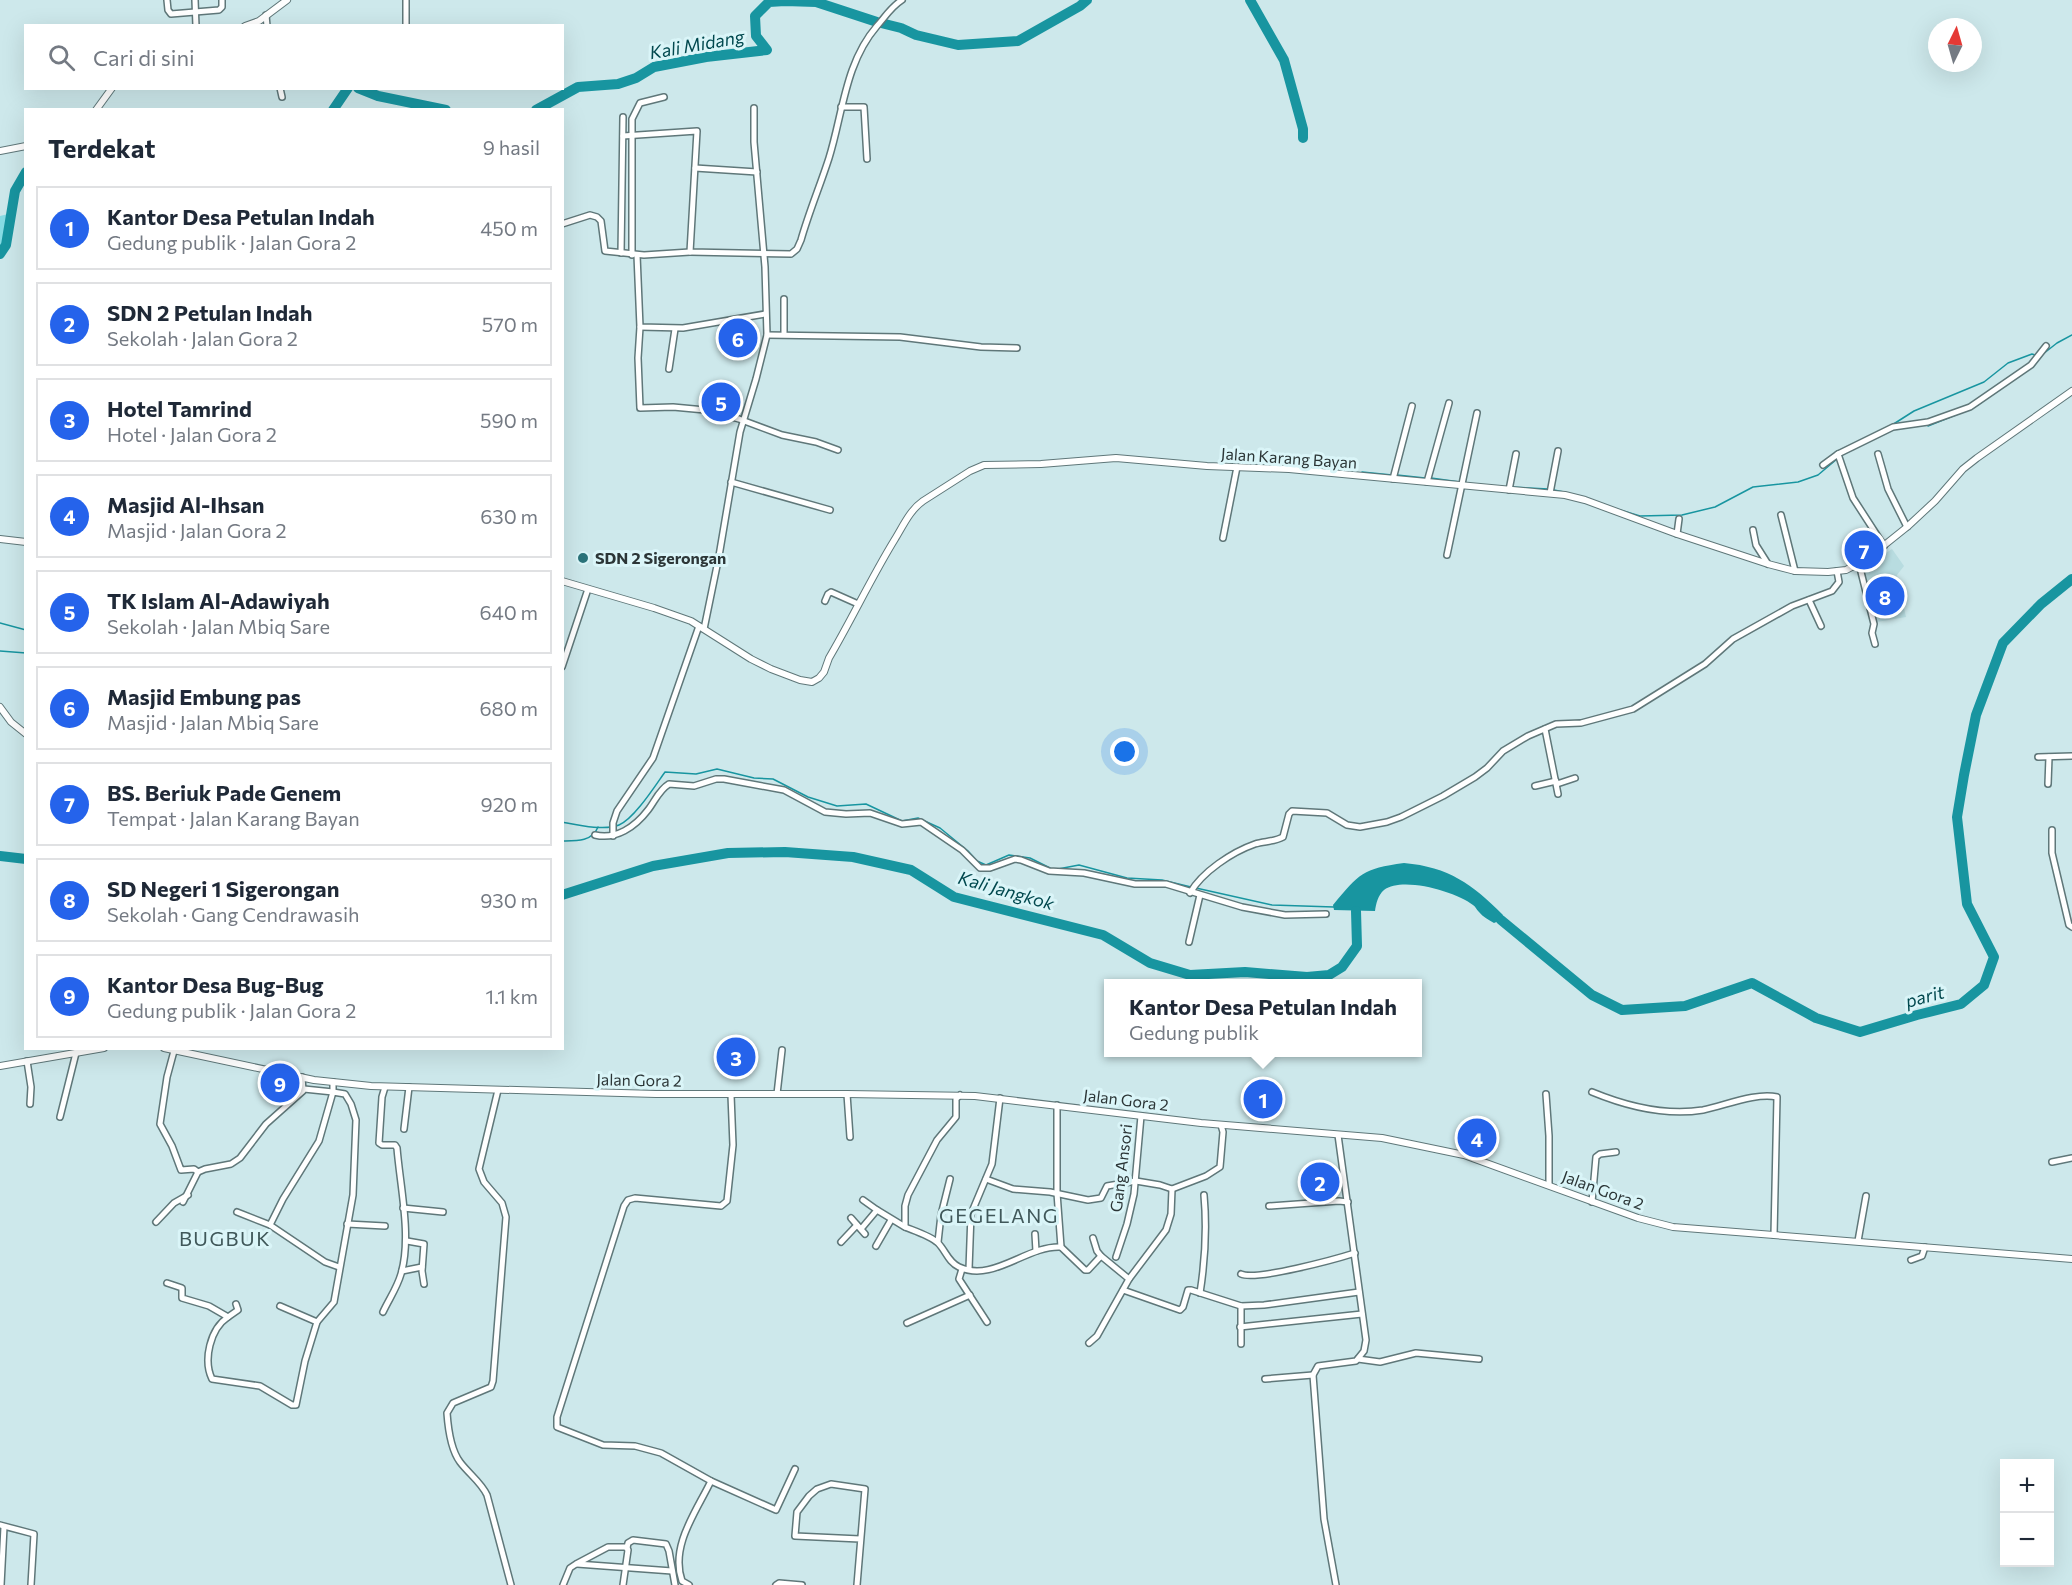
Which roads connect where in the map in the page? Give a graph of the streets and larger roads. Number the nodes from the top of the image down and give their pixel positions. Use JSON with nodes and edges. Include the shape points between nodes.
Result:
{"nodes":[{"id":1,"x":167,"y":0,"type":"edge"},
{"id":2,"x":195,"y":0,"type":"edge"},
{"id":3,"x":222,"y":0,"type":"edge"},
{"id":4,"x":287,"y":0,"type":"edge"},
{"id":5,"x":406,"y":0,"type":"edge"},
{"id":6,"x":902,"y":0,"type":"edge"},
{"id":7,"x":195,"y":11,"type":"junction"},
{"id":8,"x":266,"y":15,"type":"junction"},
{"id":9,"x":196,"y":24,"type":"edge"},
{"id":10,"x":250,"y":24,"type":"edge"},
{"id":11,"x":267,"y":24,"type":"edge"},
{"id":12,"x":406,"y":24,"type":"edge"},
{"id":13,"x":111,"y":90,"type":"edge"},
{"id":14,"x":280,"y":90,"type":"edge"},
{"id":15,"x":282,"y":97,"type":"dead end"},
{"id":16,"x":664,"y":97,"type":"dead end"},
{"id":17,"x":841,"y":107,"type":"junction"},
{"id":18,"x":97,"y":108,"type":"edge"},
{"id":19,"x":754,"y":108,"type":"dead end"},
{"id":20,"x":623,"y":117,"type":"dead end"},
{"id":21,"x":623,"y":136,"type":"junction"},
{"id":22,"x":632,"y":137,"type":"junction"},
{"id":23,"x":24,"y":146,"type":"edge"},
{"id":24,"x":0,"y":151,"type":"edge"},
{"id":25,"x":867,"y":159,"type":"dead end"},
{"id":26,"x":695,"y":168,"type":"junction"},
{"id":27,"x":757,"y":171,"type":"junction"},
{"id":28,"x":564,"y":223,"type":"edge"},
{"id":29,"x":690,"y":252,"type":"junction"},
{"id":30,"x":621,"y":253,"type":"junction"},
{"id":31,"x":764,"y":254,"type":"junction"},
{"id":32,"x":635,"y":255,"type":"junction"},
{"id":33,"x":784,"y":299,"type":"dead end"},
{"id":34,"x":765,"y":314,"type":"junction"},
{"id":35,"x":640,"y":327,"type":"junction"},
{"id":36,"x":675,"y":328,"type":"junction"},
{"id":37,"x":784,"y":334,"type":"junction"},
{"id":38,"x":767,"y":335,"type":"junction"},
{"id":39,"x":2046,"y":346,"type":"dead end"},
{"id":40,"x":1017,"y":348,"type":"dead end"},
{"id":41,"x":669,"y":369,"type":"dead end"},
{"id":42,"x":2072,"y":391,"type":"edge"},
{"id":43,"x":1449,"y":403,"type":"dead end"},
{"id":44,"x":1412,"y":406,"type":"dead end"},
{"id":45,"x":1478,"y":413,"type":"dead end"},
{"id":46,"x":743,"y":420,"type":"junction"},
{"id":47,"x":838,"y":450,"type":"dead end"},
{"id":48,"x":1558,"y":450,"type":"dead end"},
{"id":49,"x":1516,"y":454,"type":"dead end"},
{"id":50,"x":1878,"y":454,"type":"dead end"},
{"id":51,"x":1839,"y":456,"type":"junction"},
{"id":52,"x":1823,"y":465,"type":"dead end"},
{"id":53,"x":1237,"y":467,"type":"junction"},
{"id":54,"x":1393,"y":479,"type":"junction"},
{"id":55,"x":731,"y":482,"type":"junction"},
{"id":56,"x":1427,"y":482,"type":"junction"},
{"id":57,"x":1463,"y":486,"type":"junction"},
{"id":58,"x":1509,"y":490,"type":"junction"},
{"id":59,"x":1550,"y":493,"type":"junction"},
{"id":60,"x":830,"y":510,"type":"dead end"},
{"id":61,"x":1781,"y":515,"type":"dead end"},
{"id":62,"x":1679,"y":519,"type":"dead end"},
{"id":63,"x":1907,"y":528,"type":"junction"},
{"id":64,"x":1753,"y":530,"type":"dead end"},
{"id":65,"x":1677,"y":534,"type":"junction"},
{"id":66,"x":1223,"y":538,"type":"dead end"},
{"id":67,"x":0,"y":539,"type":"edge"},
{"id":68,"x":24,"y":542,"type":"edge"},
{"id":69,"x":1884,"y":546,"type":"junction"},
{"id":70,"x":1447,"y":555,"type":"dead end"},
{"id":71,"x":1768,"y":564,"type":"junction"},
{"id":72,"x":1859,"y":564,"type":"junction"},
{"id":73,"x":1795,"y":571,"type":"junction"},
{"id":74,"x":1837,"y":571,"type":"junction"},
{"id":75,"x":564,"y":582,"type":"edge"},
{"id":76,"x":588,"y":589,"type":"junction"},
{"id":77,"x":1809,"y":600,"type":"junction"},
{"id":78,"x":825,"y":601,"type":"dead end"},
{"id":79,"x":858,"y":604,"type":"junction"},
{"id":80,"x":1821,"y":626,"type":"dead end"},
{"id":81,"x":701,"y":627,"type":"junction"},
{"id":82,"x":1875,"y":644,"type":"dead end"},
{"id":83,"x":564,"y":661,"type":"edge"},
{"id":84,"x":0,"y":707,"type":"edge"},
{"id":85,"x":1545,"y":729,"type":"junction"},
{"id":86,"x":24,"y":732,"type":"edge"},
{"id":87,"x":2072,"y":756,"type":"edge"},
{"id":88,"x":2038,"y":757,"type":"dead end"},
{"id":89,"x":2049,"y":757,"type":"junction"},
{"id":90,"x":1575,"y":778,"type":"dead end"},
{"id":91,"x":1556,"y":783,"type":"junction"},
{"id":92,"x":2048,"y":784,"type":"dead end"},
{"id":93,"x":1534,"y":786,"type":"dead end"},
{"id":94,"x":1558,"y":794,"type":"dead end"},
{"id":95,"x":2052,"y":830,"type":"dead end"},
{"id":96,"x":595,"y":835,"type":"dead end"},
{"id":97,"x":613,"y":835,"type":"junction"},
{"id":98,"x":1191,"y":892,"type":"junction"},
{"id":99,"x":1200,"y":896,"type":"junction"},
{"id":100,"x":1326,"y":914,"type":"dead end"},
{"id":101,"x":2072,"y":927,"type":"edge"},
{"id":102,"x":1189,"y":942,"type":"dead end"},
{"id":103,"x":93,"y":1050,"type":"edge"},
{"id":104,"x":171,"y":1050,"type":"edge"},
{"id":105,"x":782,"y":1050,"type":"dead end"},
{"id":106,"x":174,"y":1051,"type":"junction"},
{"id":107,"x":76,"y":1053,"type":"junction"},
{"id":108,"x":27,"y":1061,"type":"junction"},
{"id":109,"x":0,"y":1066,"type":"edge"},
{"id":110,"x":302,"y":1077,"type":"junction"},
{"id":111,"x":333,"y":1082,"type":"junction"},
{"id":112,"x":385,"y":1087,"type":"junction"},
{"id":113,"x":409,"y":1088,"type":"junction"},
{"id":114,"x":304,"y":1089,"type":"junction"},
{"id":115,"x":498,"y":1090,"type":"junction"},
{"id":116,"x":333,"y":1092,"type":"junction"},
{"id":117,"x":1592,"y":1092,"type":"dead end"},
{"id":118,"x":777,"y":1094,"type":"junction"},
{"id":119,"x":847,"y":1094,"type":"junction"},
{"id":120,"x":1546,"y":1094,"type":"dead end"},
{"id":121,"x":731,"y":1095,"type":"junction"},
{"id":122,"x":960,"y":1095,"type":"junction"},
{"id":123,"x":1000,"y":1098,"type":"junction"},
{"id":124,"x":30,"y":1104,"type":"dead end"},
{"id":125,"x":1057,"y":1105,"type":"junction"},
{"id":126,"x":1141,"y":1116,"type":"junction"},
{"id":127,"x":60,"y":1117,"type":"dead end"},
{"id":128,"x":1221,"y":1125,"type":"junction"},
{"id":129,"x":404,"y":1129,"type":"dead end"},
{"id":130,"x":1338,"y":1135,"type":"junction"},
{"id":131,"x":850,"y":1137,"type":"dead end"},
{"id":132,"x":1616,"y":1152,"type":"dead end"},
{"id":133,"x":2072,"y":1158,"type":"edge"},
{"id":134,"x":2052,"y":1162,"type":"dead end"},
{"id":135,"x":198,"y":1172,"type":"junction"},
{"id":136,"x":950,"y":1179,"type":"dead end"},
{"id":137,"x":986,"y":1179,"type":"junction"},
{"id":138,"x":1136,"y":1181,"type":"junction"},
{"id":139,"x":1549,"y":1184,"type":"junction"},
{"id":140,"x":1172,"y":1189,"type":"junction"},
{"id":141,"x":1057,"y":1193,"type":"junction"},
{"id":142,"x":188,"y":1195,"type":"junction"},
{"id":143,"x":1204,"y":1195,"type":"dead end"},
{"id":144,"x":1866,"y":1196,"type":"dead end"},
{"id":145,"x":862,"y":1200,"type":"dead end"},
{"id":146,"x":183,"y":1202,"type":"dead end"},
{"id":147,"x":1348,"y":1202,"type":"junction"},
{"id":148,"x":1592,"y":1202,"type":"junction"},
{"id":149,"x":1269,"y":1206,"type":"dead end"},
{"id":150,"x":403,"y":1208,"type":"junction"},
{"id":151,"x":877,"y":1210,"type":"junction"},
{"id":152,"x":237,"y":1212,"type":"dead end"},
{"id":153,"x":443,"y":1212,"type":"dead end"},
{"id":154,"x":851,"y":1218,"type":"dead end"},
{"id":155,"x":891,"y":1220,"type":"junction"},
{"id":156,"x":156,"y":1222,"type":"dead end"},
{"id":157,"x":347,"y":1224,"type":"junction"},
{"id":158,"x":270,"y":1225,"type":"junction"},
{"id":159,"x":385,"y":1226,"type":"dead end"},
{"id":160,"x":905,"y":1227,"type":"junction"},
{"id":161,"x":861,"y":1229,"type":"junction"},
{"id":162,"x":1035,"y":1234,"type":"dead end"},
{"id":163,"x":1774,"y":1235,"type":"junction"},
{"id":164,"x":1093,"y":1238,"type":"dead end"},
{"id":165,"x":407,"y":1241,"type":"junction"},
{"id":166,"x":1858,"y":1241,"type":"junction"},
{"id":167,"x":841,"y":1242,"type":"dead end"},
{"id":168,"x":938,"y":1242,"type":"junction"},
{"id":169,"x":876,"y":1246,"type":"dead end"},
{"id":170,"x":1925,"y":1246,"type":"junction"},
{"id":171,"x":1061,"y":1247,"type":"junction"},
{"id":172,"x":1036,"y":1251,"type":"junction"},
{"id":173,"x":1355,"y":1253,"type":"junction"},
{"id":174,"x":1101,"y":1256,"type":"junction"},
{"id":175,"x":1116,"y":1257,"type":"dead end"},
{"id":176,"x":2072,"y":1259,"type":"edge"},
{"id":177,"x":1911,"y":1260,"type":"dead end"},
{"id":178,"x":339,"y":1267,"type":"junction"},
{"id":179,"x":422,"y":1267,"type":"junction"},
{"id":180,"x":962,"y":1269,"type":"junction"},
{"id":181,"x":969,"y":1269,"type":"junction"},
{"id":182,"x":402,"y":1271,"type":"junction"},
{"id":183,"x":1241,"y":1274,"type":"dead end"},
{"id":184,"x":1130,"y":1279,"type":"junction"},
{"id":185,"x":167,"y":1283,"type":"dead end"},
{"id":186,"x":424,"y":1284,"type":"dead end"},
{"id":187,"x":1123,"y":1290,"type":"junction"},
{"id":188,"x":1359,"y":1292,"type":"junction"},
{"id":189,"x":1200,"y":1293,"type":"junction"},
{"id":190,"x":970,"y":1295,"type":"junction"},
{"id":191,"x":236,"y":1304,"type":"dead end"},
{"id":192,"x":280,"y":1306,"type":"dead end"},
{"id":193,"x":1241,"y":1306,"type":"junction"},
{"id":194,"x":383,"y":1312,"type":"dead end"},
{"id":195,"x":1362,"y":1314,"type":"junction"},
{"id":196,"x":228,"y":1317,"type":"junction"},
{"id":197,"x":317,"y":1322,"type":"junction"},
{"id":198,"x":987,"y":1322,"type":"dead end"},
{"id":199,"x":908,"y":1323,"type":"dead end"},
{"id":200,"x":1240,"y":1327,"type":"junction"},
{"id":201,"x":1089,"y":1343,"type":"dead end"},
{"id":202,"x":1241,"y":1344,"type":"dead end"},
{"id":203,"x":1359,"y":1359,"type":"junction"},
{"id":204,"x":1479,"y":1359,"type":"dead end"},
{"id":205,"x":1313,"y":1375,"type":"junction"},
{"id":206,"x":1265,"y":1379,"type":"dead end"},
{"id":207,"x":795,"y":1469,"type":"dead end"},
{"id":208,"x":711,"y":1481,"type":"junction"},
{"id":209,"x":2,"y":1526,"type":"edge"},
{"id":210,"x":860,"y":1539,"type":"junction"},
{"id":211,"x":627,"y":1548,"type":"junction"},
{"id":212,"x":576,"y":1563,"type":"junction"},
{"id":213,"x":626,"y":1567,"type":"junction"},
{"id":214,"x":672,"y":1571,"type":"junction"},
{"id":215,"x":1,"y":1585,"type":"edge"},
{"id":216,"x":31,"y":1585,"type":"edge"},
{"id":217,"x":511,"y":1585,"type":"edge"},
{"id":218,"x":563,"y":1585,"type":"edge"},
{"id":219,"x":623,"y":1585,"type":"edge"},
{"id":220,"x":675,"y":1585,"type":"edge"},
{"id":221,"x":689,"y":1585,"type":"edge"},
{"id":222,"x":776,"y":1585,"type":"edge"},
{"id":223,"x":802,"y":1585,"type":"edge"},
{"id":224,"x":857,"y":1585,"type":"edge"},
{"id":225,"x":1336,"y":1585,"type":"edge"}],
"edges":[{"from":1,"to":7,"type":"street","via":[[171,14]]},
{"from":2,"to":7,"type":"street"},
{"from":3,"to":7,"type":"street","via":[[220,9]]},
{"from":4,"to":8,"type":"street"},
{"from":5,"to":12,"type":"street"},
{"from":6,"to":17,"type":"street","via":[[870,34],[856,58]]},
{"from":7,"to":9,"type":"street"},
{"from":8,"to":10,"type":"street"},
{"from":8,"to":11,"type":"street"},
{"from":13,"to":18,"type":"street"},
{"from":14,"to":15,"type":"street"},
{"from":16,"to":22,"type":"street","via":[[638,105],[632,119]]},
{"from":17,"to":25,"type":"street","via":[[864,107]]},
{"from":17,"to":31,"type":"street","via":[[829,159],[797,249],[789,255]]},
{"from":19,"to":27,"type":"street"},
{"from":20,"to":21,"type":"street"},
{"from":21,"to":22,"type":"street"},
{"from":21,"to":30,"type":"street"},
{"from":22,"to":26,"type":"street","via":[[697,131]]},
{"from":22,"to":32,"type":"street"},
{"from":23,"to":24,"type":"street"},
{"from":26,"to":27,"type":"street"},
{"from":26,"to":29,"type":"street"},
{"from":27,"to":31,"type":"street"},
{"from":28,"to":30,"type":"street","via":[[590,215],[597,217],[604,251]]},
{"from":29,"to":31,"type":"street"},
{"from":29,"to":32,"type":"street"},
{"from":30,"to":32,"type":"street"},
{"from":31,"to":34,"type":"street"},
{"from":32,"to":35,"type":"street"},
{"from":33,"to":37,"type":"street"},
{"from":34,"to":36,"type":"street"},
{"from":34,"to":38,"type":"street"},
{"from":35,"to":36,"type":"street"},
{"from":35,"to":46,"type":"street","via":[[640,408],[701,410]]},
{"from":36,"to":41,"type":"street"},
{"from":37,"to":38,"type":"street"},
{"from":37,"to":40,"type":"street"},
{"from":38,"to":46,"type":"street"},
{"from":39,"to":51,"type":"street","via":[[2031,365],[1970,407],[1928,422],[1893,427]]},
{"from":42,"to":63,"type":"street","name":"Jalan Karang Bayan","via":[[1970,463]]},
{"from":43,"to":56,"type":"street"},
{"from":44,"to":54,"type":"street"},
{"from":45,"to":57,"type":"street"},
{"from":46,"to":47,"type":"street"},
{"from":46,"to":55,"type":"street"},
{"from":48,"to":59,"type":"street"},
{"from":49,"to":58,"type":"street"},
{"from":50,"to":63,"type":"street","via":[[1888,489]]},
{"from":51,"to":52,"type":"street"},
{"from":51,"to":69,"type":"street","via":[[1853,498]]},
{"from":53,"to":54,"type":"street","name":"Jalan Karang Bayan"},
{"from":53,"to":66,"type":"street"},
{"from":53,"to":79,"type":"street","name":"Jalan Karang Bayan","via":[[1116,458],[980,466],[916,507]]},
{"from":54,"to":56,"type":"street","name":"Jalan Karang Bayan"},
{"from":55,"to":60,"type":"street"},
{"from":55,"to":81,"type":"street","via":[[716,573]]},
{"from":56,"to":57,"type":"street","name":"Jalan Karang Bayan"},
{"from":57,"to":58,"type":"street","name":"Jalan Karang Bayan"},
{"from":57,"to":70,"type":"street"},
{"from":58,"to":59,"type":"street","name":"Jalan Karang Bayan"},
{"from":59,"to":65,"type":"street","name":"Jalan Karang Bayan","via":[[1585,500]]},
{"from":61,"to":73,"type":"street"},
{"from":62,"to":65,"type":"street"},
{"from":63,"to":69,"type":"street","name":"Jalan Karang Bayan"},
{"from":64,"to":71,"type":"street","via":[[1756,545]]},
{"from":65,"to":71,"type":"street","name":"Jalan Karang Bayan"},
{"from":67,"to":68,"type":"street"},
{"from":69,"to":72,"type":"street","name":"Jalan Karang Bayan"},
{"from":71,"to":73,"type":"street","name":"Jalan Karang Bayan"},
{"from":72,"to":74,"type":"street","name":"Jalan Karang Bayan"},
{"from":72,"to":82,"type":"street"},
{"from":73,"to":74,"type":"street","name":"Jalan Karang Bayan"},
{"from":74,"to":77,"type":"street","via":[[1835,589]]},
{"from":75,"to":76,"type":"street","name":"Jalan Karang Bayan"},
{"from":76,"to":81,"type":"street","name":"Jalan Karang Bayan","via":[[654,608]]},
{"from":76,"to":83,"type":"street"},
{"from":77,"to":80,"type":"street"},
{"from":77,"to":85,"type":"street","via":[[1733,639],[1705,664],[1633,709]]},
{"from":78,"to":79,"type":"street","via":[[831,592]]},
{"from":79,"to":81,"type":"street","name":"Jalan Karang Bayan","via":[[824,672],[812,682],[771,669]]},
{"from":81,"to":97,"type":"street","via":[[653,758],[617,811]]},
{"from":84,"to":86,"type":"street"},
{"from":85,"to":91,"type":"street"},
{"from":85,"to":98,"type":"street","via":[[1511,746],[1487,768],[1443,796],[1392,820],[1355,827],[1326,813],[1292,811],[1283,837],[1246,848],[1206,873]]},
{"from":87,"to":89,"type":"street"},
{"from":88,"to":89,"type":"street"},
{"from":89,"to":92,"type":"street"},
{"from":90,"to":91,"type":"street"},
{"from":91,"to":93,"type":"street"},
{"from":91,"to":94,"type":"street"},
{"from":95,"to":101,"type":"street","via":[[2052,854]]},
{"from":96,"to":97,"type":"street"},
{"from":97,"to":98,"type":"street","via":[[639,820],[669,784],[694,786],[722,779],[784,790],[832,813],[870,813],[902,824],[921,822],[980,868],[1017,859],[1044,870],[1084,873],[1135,884],[1166,884]]},
{"from":98,"to":99,"type":"street"},
{"from":99,"to":100,"type":"street","via":[[1286,915]]},
{"from":99,"to":102,"type":"street"},
{"from":103,"to":107,"type":"street"},
{"from":104,"to":106,"type":"street","name":"Jalan Gora 2"},
{"from":105,"to":118,"type":"street"},
{"from":106,"to":110,"type":"street","name":"Jalan Gora 2"},
{"from":106,"to":135,"type":"street","via":[[160,1124],[181,1170]]},
{"from":107,"to":108,"type":"street"},
{"from":107,"to":127,"type":"street"},
{"from":108,"to":109,"type":"street"},
{"from":108,"to":124,"type":"street"},
{"from":110,"to":111,"type":"street","name":"Jalan Gora 2"},
{"from":110,"to":114,"type":"street"},
{"from":111,"to":112,"type":"street","name":"Jalan Gora 2"},
{"from":111,"to":116,"type":"street"},
{"from":112,"to":113,"type":"street","name":"Jalan Gora 2"},
{"from":112,"to":150,"type":"street","via":[[379,1143],[397,1147]]},
{"from":113,"to":115,"type":"street","name":"Jalan Gora 2"},
{"from":113,"to":129,"type":"street"},
{"from":114,"to":116,"type":"street"},
{"from":114,"to":135,"type":"street","via":[[266,1124],[238,1160]]},
{"from":115,"to":121,"type":"street","name":"Jalan Gora 2"},
{"from":115,"to":217,"type":"street","via":[[479,1169],[502,1203],[506,1217],[493,1381],[491,1387],[453,1403],[447,1413],[456,1455],[487,1494]]},
{"from":116,"to":157,"type":"street","via":[[348,1097],[356,1120],[353,1196]]},
{"from":116,"to":158,"type":"street","via":[[319,1141]]},
{"from":117,"to":163,"type":"street","via":[[1634,1106],[1691,1112],[1777,1097]]},
{"from":118,"to":119,"type":"street","name":"Jalan Gora 2"},
{"from":118,"to":121,"type":"street","name":"Jalan Gora 2"},
{"from":119,"to":122,"type":"street","name":"Jalan Gora 2"},
{"from":119,"to":131,"type":"street"},
{"from":120,"to":139,"type":"street"},
{"from":121,"to":208,"type":"street","via":[[733,1145],[727,1201],[721,1206],[628,1200],[556,1422],[562,1431],[588,1441],[661,1453]]},
{"from":122,"to":123,"type":"street","name":"Jalan Gora 2"},
{"from":122,"to":160,"type":"street","via":[[956,1100],[956,1117],[937,1140],[906,1199]]},
{"from":123,"to":125,"type":"street","name":"Jalan Gora 2"},
{"from":123,"to":137,"type":"street","via":[[993,1160]]},
{"from":125,"to":126,"type":"street","name":"Jalan Gora 2"},
{"from":125,"to":141,"type":"street"},
{"from":126,"to":128,"type":"street","name":"Jalan Gora 2"},
{"from":126,"to":138,"type":"street","name":"Gang Ansori"},
{"from":128,"to":130,"type":"street","name":"Jalan Gora 2"},
{"from":128,"to":140,"type":"street","via":[[1220,1167]]},
{"from":130,"to":139,"type":"street","name":"Jalan Gora 2","via":[[1403,1141],[1457,1153]]},
{"from":130,"to":147,"type":"street"},
{"from":132,"to":148,"type":"street","via":[[1596,1157]]},
{"from":133,"to":134,"type":"street"},
{"from":135,"to":142,"type":"street"},
{"from":136,"to":168,"type":"street"},
{"from":137,"to":141,"type":"street","via":[[1013,1189]]},
{"from":137,"to":181,"type":"street","via":[[971,1214]]},
{"from":138,"to":140,"type":"street"},
{"from":138,"to":141,"type":"street","via":[[1107,1186],[1101,1198],[1094,1200]]},
{"from":138,"to":175,"type":"street","name":"Gang Ansori"},
{"from":139,"to":148,"type":"street","name":"Jalan Gora 2"},
{"from":140,"to":184,"type":"street","via":[[1168,1225]]},
{"from":141,"to":171,"type":"street"},
{"from":142,"to":146,"type":"street"},
{"from":142,"to":156,"type":"street"},
{"from":143,"to":189,"type":"street","via":[[1206,1256]]},
{"from":144,"to":166,"type":"street"},
{"from":145,"to":151,"type":"street"},
{"from":147,"to":149,"type":"street"},
{"from":147,"to":173,"type":"street"},
{"from":148,"to":163,"type":"street","name":"Jalan Gora 2","via":[[1673,1227]]},
{"from":150,"to":153,"type":"street"},
{"from":150,"to":165,"type":"street"},
{"from":151,"to":155,"type":"street"},
{"from":151,"to":161,"type":"street"},
{"from":152,"to":158,"type":"street"},
{"from":154,"to":161,"type":"street"},
{"from":155,"to":160,"type":"street"},
{"from":155,"to":169,"type":"street"},
{"from":157,"to":159,"type":"street"},
{"from":157,"to":178,"type":"street"},
{"from":158,"to":178,"type":"street"},
{"from":160,"to":168,"type":"street"},
{"from":161,"to":167,"type":"street"},
{"from":162,"to":172,"type":"street"},
{"from":163,"to":166,"type":"street","name":"Jalan Gora 2"},
{"from":164,"to":174,"type":"street"},
{"from":165,"to":179,"type":"street","via":[[424,1244]]},
{"from":165,"to":182,"type":"street"},
{"from":166,"to":170,"type":"street","name":"Jalan Gora 2"},
{"from":168,"to":180,"type":"street","via":[[951,1262]]},
{"from":170,"to":176,"type":"street","name":"Jalan Gora 2"},
{"from":170,"to":177,"type":"street","via":[[1923,1256]]},
{"from":171,"to":172,"type":"street"},
{"from":171,"to":174,"type":"street","via":[[1086,1270]]},
{"from":172,"to":181,"type":"street","via":[[989,1269]]},
{"from":173,"to":183,"type":"street","via":[[1264,1275]]},
{"from":173,"to":188,"type":"street"},
{"from":174,"to":184,"type":"street"},
{"from":178,"to":197,"type":"street","via":[[334,1302]]},
{"from":179,"to":182,"type":"street"},
{"from":179,"to":186,"type":"street"},
{"from":180,"to":181,"type":"street"},
{"from":180,"to":190,"type":"street","via":[[959,1279]]},
{"from":182,"to":194,"type":"street"},
{"from":184,"to":187,"type":"street"},
{"from":185,"to":196,"type":"street","via":[[182,1288],[182,1298]]},
{"from":187,"to":189,"type":"street","via":[[1180,1310],[1188,1290]]},
{"from":187,"to":201,"type":"street"},
{"from":188,"to":193,"type":"street"},
{"from":188,"to":195,"type":"street"},
{"from":189,"to":193,"type":"street"},
{"from":190,"to":198,"type":"street"},
{"from":190,"to":199,"type":"street"},
{"from":191,"to":196,"type":"street","via":[[238,1310]]},
{"from":192,"to":197,"type":"street"},
{"from":193,"to":200,"type":"street"},
{"from":195,"to":200,"type":"street"},
{"from":195,"to":203,"type":"street","via":[[1366,1344]]},
{"from":196,"to":197,"type":"street","via":[[218,1325],[211,1340],[211,1378],[260,1386],[295,1405]]},
{"from":200,"to":202,"type":"street"},
{"from":203,"to":204,"type":"street","via":[[1380,1362],[1416,1353]]},
{"from":203,"to":205,"type":"street","via":[[1351,1364],[1320,1365]]},
{"from":205,"to":206,"type":"street"},
{"from":205,"to":225,"type":"street","via":[[1324,1519]]},
{"from":207,"to":208,"type":"street","via":[[776,1510]]},
{"from":208,"to":221,"type":"street","via":[[681,1541],[679,1572],[682,1581]]},
{"from":209,"to":215,"type":"street"},
{"from":209,"to":216,"type":"street","via":[[34,1534]]},
{"from":210,"to":210,"type":"street","via":[[866,1489],[824,1486],[801,1504],[795,1536]]},
{"from":210,"to":224,"type":"street"},
{"from":211,"to":212,"type":"street","via":[[608,1547]]},
{"from":211,"to":213,"type":"street"},
{"from":211,"to":214,"type":"street","via":[[635,1540],[666,1544]]},
{"from":212,"to":213,"type":"street"},
{"from":212,"to":218,"type":"street"},
{"from":213,"to":214,"type":"street"},
{"from":213,"to":219,"type":"street"},
{"from":214,"to":220,"type":"street"},
{"from":222,"to":223,"type":"street"}]}
